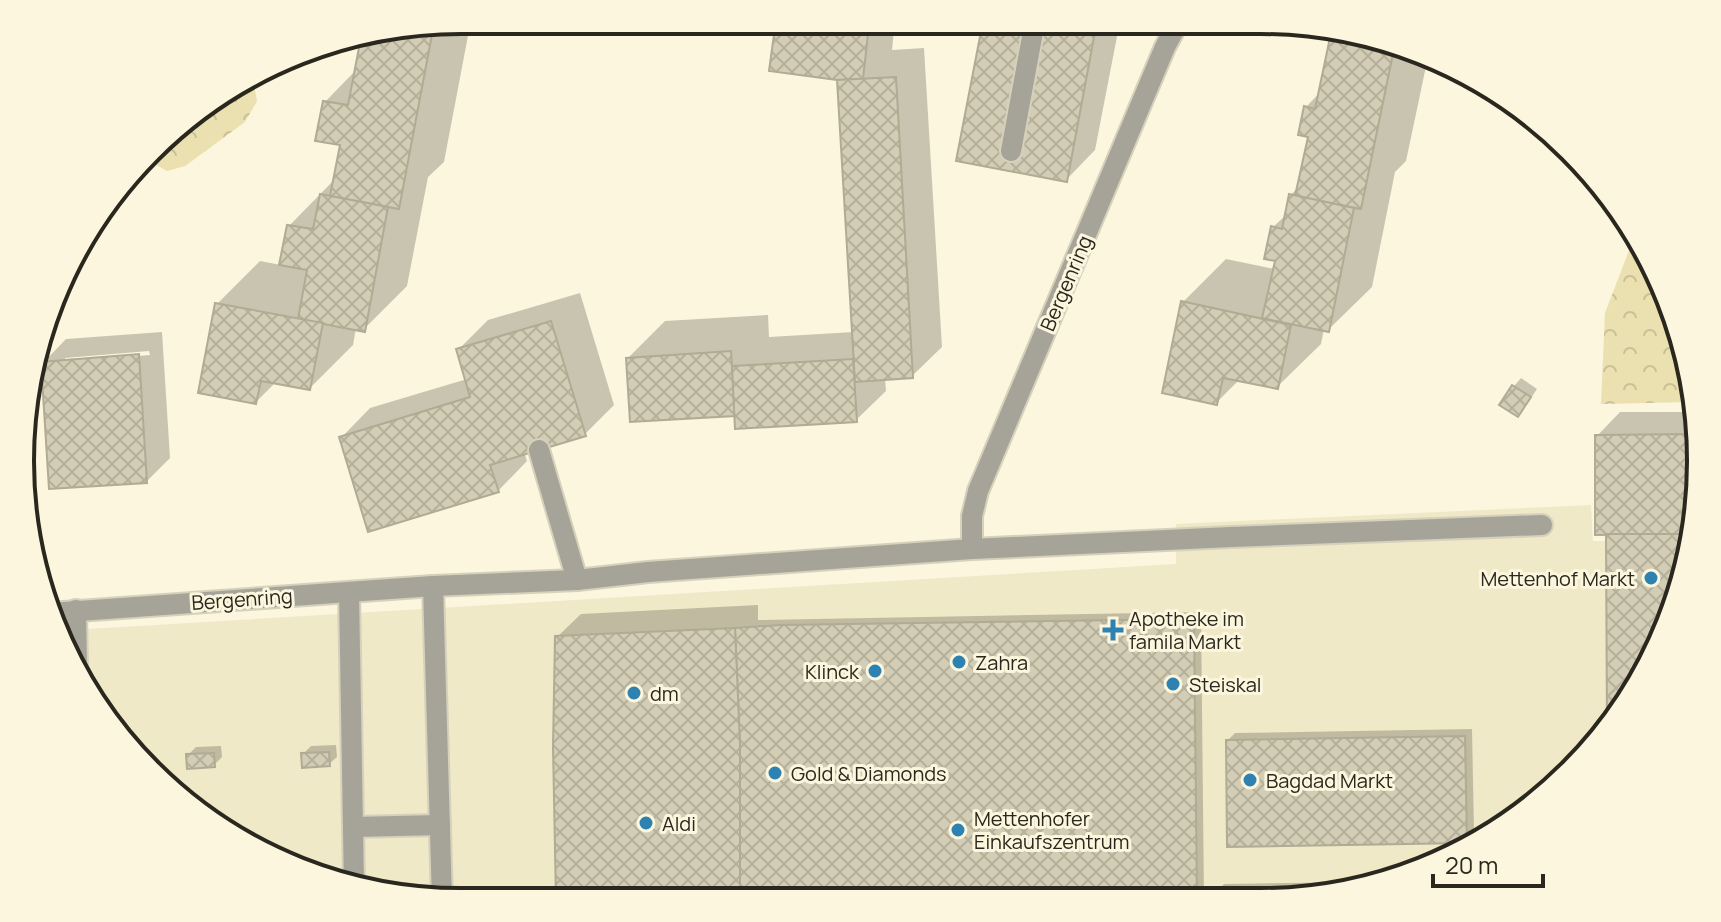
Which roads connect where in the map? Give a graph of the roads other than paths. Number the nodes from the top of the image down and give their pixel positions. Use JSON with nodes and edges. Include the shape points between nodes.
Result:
{"nodes":[{"id":1,"x":1033,"y":34,"type":"edge"},
{"id":2,"x":1172,"y":34,"type":"edge"},
{"id":3,"x":1011,"y":151,"type":"dead end"},
{"id":4,"x":539,"y":450,"type":"dead end"},
{"id":5,"x":1542,"y":525,"type":"dead end"},
{"id":6,"x":972,"y":549,"type":"junction"},
{"id":7,"x":577,"y":580,"type":"junction"},
{"id":8,"x":433,"y":586,"type":"junction"},
{"id":9,"x":349,"y":592,"type":"junction"},
{"id":10,"x":76,"y":610,"type":"junction"},
{"id":11,"x":62,"y":612,"type":"edge"},
{"id":12,"x":77,"y":647,"type":"edge"},
{"id":13,"x":440,"y":825,"type":"junction"},
{"id":14,"x":353,"y":827,"type":"junction"},
{"id":15,"x":354,"y":874,"type":"edge"},
{"id":16,"x":442,"y":887,"type":"edge"}],
"edges":[{"from":1,"to":3,"type":"street"},
{"from":2,"to":6,"type":"street","name":"Bergenring","via":[[978,491]]},
{"from":4,"to":7,"type":"street"},
{"from":5,"to":6,"type":"street","name":"Bergenring"},
{"from":6,"to":7,"type":"street","name":"Bergenring"},
{"from":7,"to":8,"type":"street","name":"Bergenring"},
{"from":8,"to":9,"type":"street","name":"Bergenring"},
{"from":8,"to":13,"type":"street"},
{"from":9,"to":10,"type":"street","name":"Bergenring"},
{"from":9,"to":14,"type":"street"},
{"from":10,"to":11,"type":"street","name":"Bergenring"},
{"from":10,"to":12,"type":"street"},
{"from":13,"to":14,"type":"street"},
{"from":13,"to":16,"type":"street"},
{"from":14,"to":15,"type":"street"}]}
